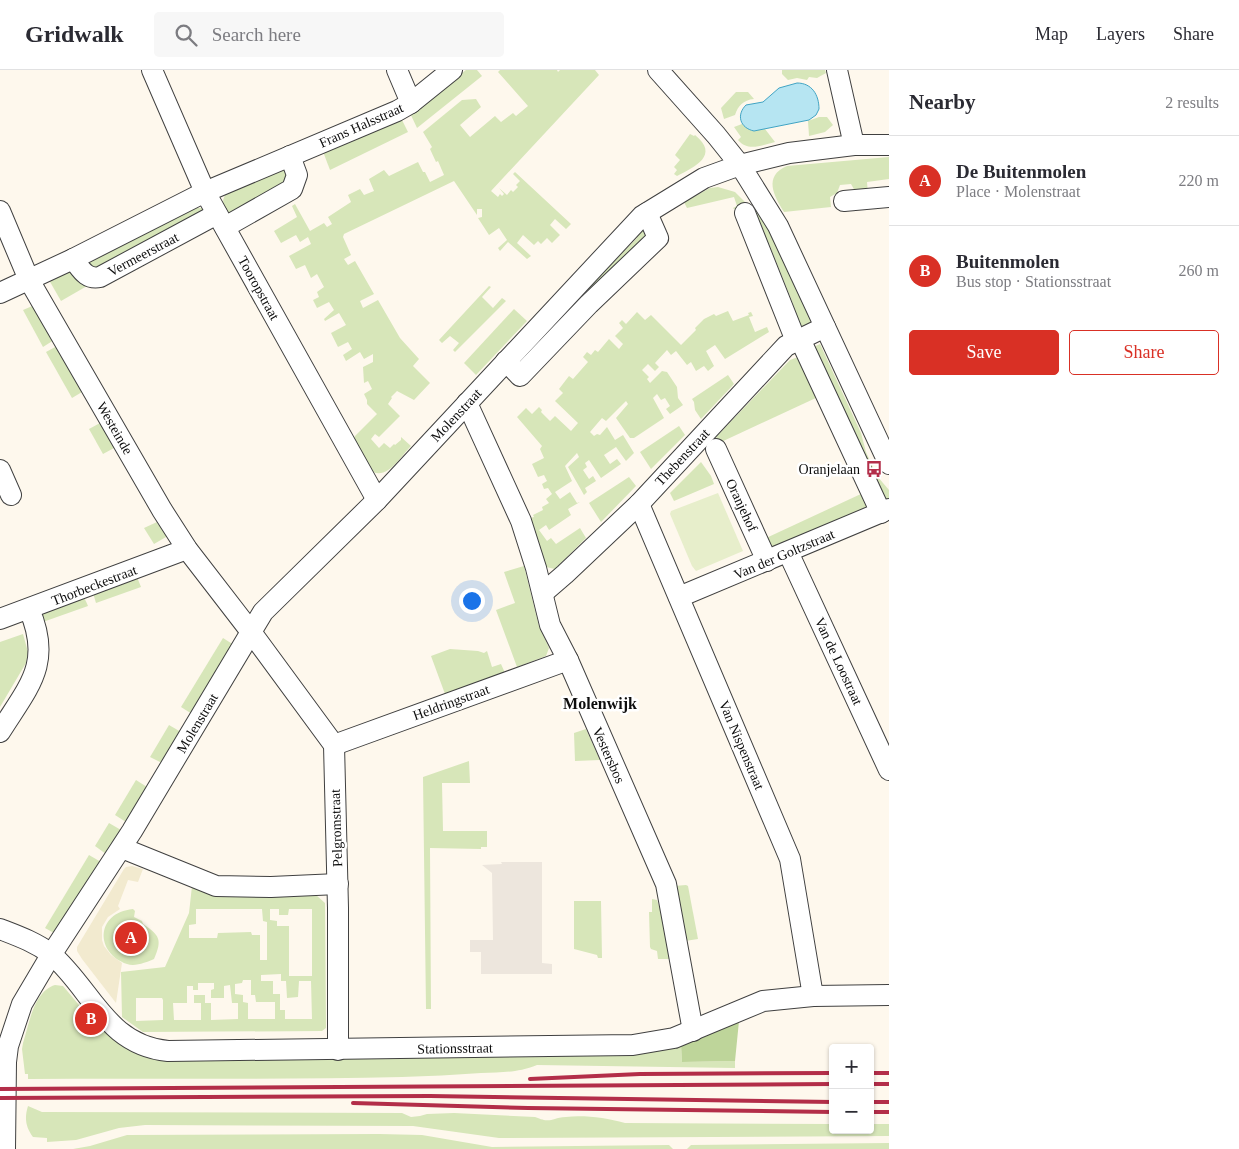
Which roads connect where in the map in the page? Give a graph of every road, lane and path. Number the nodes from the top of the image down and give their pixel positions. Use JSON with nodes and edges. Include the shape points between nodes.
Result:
{"nodes":[{"id":1,"x":152,"y":70,"type":"edge"},
{"id":2,"x":397,"y":70,"type":"edge"},
{"id":3,"x":452,"y":70,"type":"edge"},
{"id":4,"x":658,"y":70,"type":"edge"},
{"id":5,"x":837,"y":70,"type":"edge"},
{"id":6,"x":411,"y":103,"type":"junction"},
{"id":7,"x":854,"y":145,"type":"junction"},
{"id":8,"x":889,"y":145,"type":"edge"},
{"id":9,"x":290,"y":156,"type":"junction"},
{"id":10,"x":740,"y":165,"type":"junction"},
{"id":11,"x":205,"y":192,"type":"junction"},
{"id":12,"x":889,"y":196,"type":"edge"},
{"id":13,"x":844,"y":201,"type":"dead end"},
{"id":14,"x":0,"y":211,"type":"edge"},
{"id":15,"x":745,"y":213,"type":"dead end"},
{"id":16,"x":221,"y":220,"type":"junction"},
{"id":17,"x":72,"y":259,"type":"junction"},
{"id":18,"x":29,"y":280,"type":"junction"},
{"id":19,"x":0,"y":293,"type":"edge"},
{"id":20,"x":825,"y":327,"type":"junction"},
{"id":21,"x":798,"y":340,"type":"junction"},
{"id":22,"x":467,"y":403,"type":"junction"},
{"id":23,"x":716,"y":448,"type":"dead end"},
{"id":24,"x":889,"y":464,"type":"edge"},
{"id":25,"x":0,"y":470,"type":"edge"},
{"id":26,"x":11,"y":495,"type":"dead end"},
{"id":27,"x":377,"y":500,"type":"junction"},
{"id":28,"x":639,"y":504,"type":"junction"},
{"id":29,"x":885,"y":511,"type":"edge"},
{"id":30,"x":187,"y":549,"type":"junction"},
{"id":31,"x":788,"y":552,"type":"junction"},
{"id":32,"x":767,"y":561,"type":"junction"},
{"id":33,"x":543,"y":593,"type":"junction"},
{"id":34,"x":679,"y":597,"type":"junction"},
{"id":35,"x":30,"y":609,"type":"junction"},
{"id":36,"x":0,"y":619,"type":"edge"},
{"id":37,"x":251,"y":632,"type":"junction"},
{"id":38,"x":568,"y":660,"type":"junction"},
{"id":39,"x":0,"y":732,"type":"edge"},
{"id":40,"x":334,"y":745,"type":"junction"},
{"id":41,"x":889,"y":770,"type":"edge"},
{"id":42,"x":122,"y":848,"type":"junction"},
{"id":43,"x":338,"y":884,"type":"junction"},
{"id":44,"x":0,"y":929,"type":"edge"},
{"id":45,"x":51,"y":955,"type":"junction"},
{"id":46,"x":889,"y":995,"type":"edge"},
{"id":47,"x":813,"y":996,"type":"junction"},
{"id":48,"x":693,"y":1031,"type":"junction"},
{"id":49,"x":338,"y":1050,"type":"junction"},
{"id":50,"x":6,"y":1149,"type":"edge"}],
"edges":[{"from":1,"to":11,"type":"street","name":"Tooropstraat"},
{"from":2,"to":6,"type":"street"},
{"from":3,"to":6,"type":"street","name":"Frans Halsstraat"},
{"from":4,"to":10,"type":"street"},
{"from":5,"to":7,"type":"street"},
{"from":6,"to":9,"type":"street","name":"Frans Halsstraat"},
{"from":7,"to":8,"type":"street","name":"Molenstraat"},
{"from":7,"to":10,"type":"street","name":"Molenstraat","via":[[789,153]]},
{"from":9,"to":11,"type":"street","name":"Frans Halsstraat"},
{"from":9,"to":16,"type":"street","via":[[297,175],[292,188]]},
{"from":10,"to":20,"type":"street","via":[[778,226]]},
{"from":10,"to":22,"type":"street","name":"Molenstraat","via":[[704,178],[647,213],[658,238],[520,376],[506,361]]},
{"from":11,"to":16,"type":"street","name":"Tooropstraat"},
{"from":11,"to":17,"type":"street","name":"Vermeerstraat"},
{"from":12,"to":13,"type":"street"},
{"from":14,"to":18,"type":"street","name":"Westeinde"},
{"from":15,"to":21,"type":"street"},
{"from":16,"to":17,"type":"street","name":"Vermeerstraat","via":[[100,277],[86,276]]},
{"from":16,"to":27,"type":"street","name":"Tooropstraat"},
{"from":17,"to":18,"type":"street","name":"Vermeerstraat"},
{"from":18,"to":19,"type":"street","name":"Vermeerstraat"},
{"from":18,"to":30,"type":"street","name":"Westeinde","via":[[147,486]]},
{"from":20,"to":21,"type":"street","name":"Thebenstraat"},
{"from":20,"to":24,"type":"street"},
{"from":21,"to":28,"type":"street","name":"Thebenstraat","via":[[786,346]]},
{"from":21,"to":29,"type":"street"},
{"from":22,"to":27,"type":"street","name":"Molenstraat"},
{"from":22,"to":33,"type":"street","name":"Vestersbos","via":[[520,521]]},
{"from":23,"to":32,"type":"street","name":"Oranjehof"},
{"from":25,"to":26,"type":"street"},
{"from":27,"to":37,"type":"street","name":"Molenstraat","via":[[263,612]]},
{"from":28,"to":33,"type":"street","name":"Thebenstraat"},
{"from":28,"to":34,"type":"street","name":"Van Nispenstraat"},
{"from":29,"to":31,"type":"street","name":"Van der Goltzstraat"},
{"from":30,"to":35,"type":"street","name":"Thorbeckestraat"},
{"from":30,"to":37,"type":"street","name":"Westeinde"},
{"from":31,"to":32,"type":"street","name":"Van der Goltzstraat"},
{"from":31,"to":41,"type":"street","name":"Van de Loostraat"},
{"from":32,"to":34,"type":"street","name":"Van der Goltzstraat"},
{"from":33,"to":38,"type":"street","name":"Vestersbos","via":[[550,625]]},
{"from":34,"to":47,"type":"street","name":"Van Nispenstraat","via":[[790,859]]},
{"from":35,"to":36,"type":"street","name":"Thorbeckestraat"},
{"from":35,"to":39,"type":"street","via":[[39,636],[36,674]]},
{"from":37,"to":40,"type":"street"},
{"from":37,"to":42,"type":"street","name":"Molenstraat"},
{"from":38,"to":40,"type":"street","name":"Heldringstraat"},
{"from":38,"to":48,"type":"street","name":"Vestersbos","via":[[666,884]]},
{"from":40,"to":43,"type":"street","name":"Pelgromstraat"},
{"from":42,"to":43,"type":"street","via":[[216,886]]},
{"from":42,"to":45,"type":"street","name":"Molenstraat"},
{"from":43,"to":49,"type":"street","name":"Pelgromstraat"},
{"from":44,"to":45,"type":"street","name":"Stationsstraat","via":[[34,942]]},
{"from":45,"to":49,"type":"street","name":"Stationsstraat","via":[[110,1024],[151,1049]]},
{"from":45,"to":50,"type":"street","name":"Molenstraat","via":[[22,1004],[8,1046]]},
{"from":46,"to":47,"type":"street","name":"Stationsstraat"},
{"from":47,"to":48,"type":"street","name":"Stationsstraat","via":[[763,1001]]},
{"from":48,"to":49,"type":"street","name":"Stationsstraat","via":[[674,1038],[632,1045]]}]}
